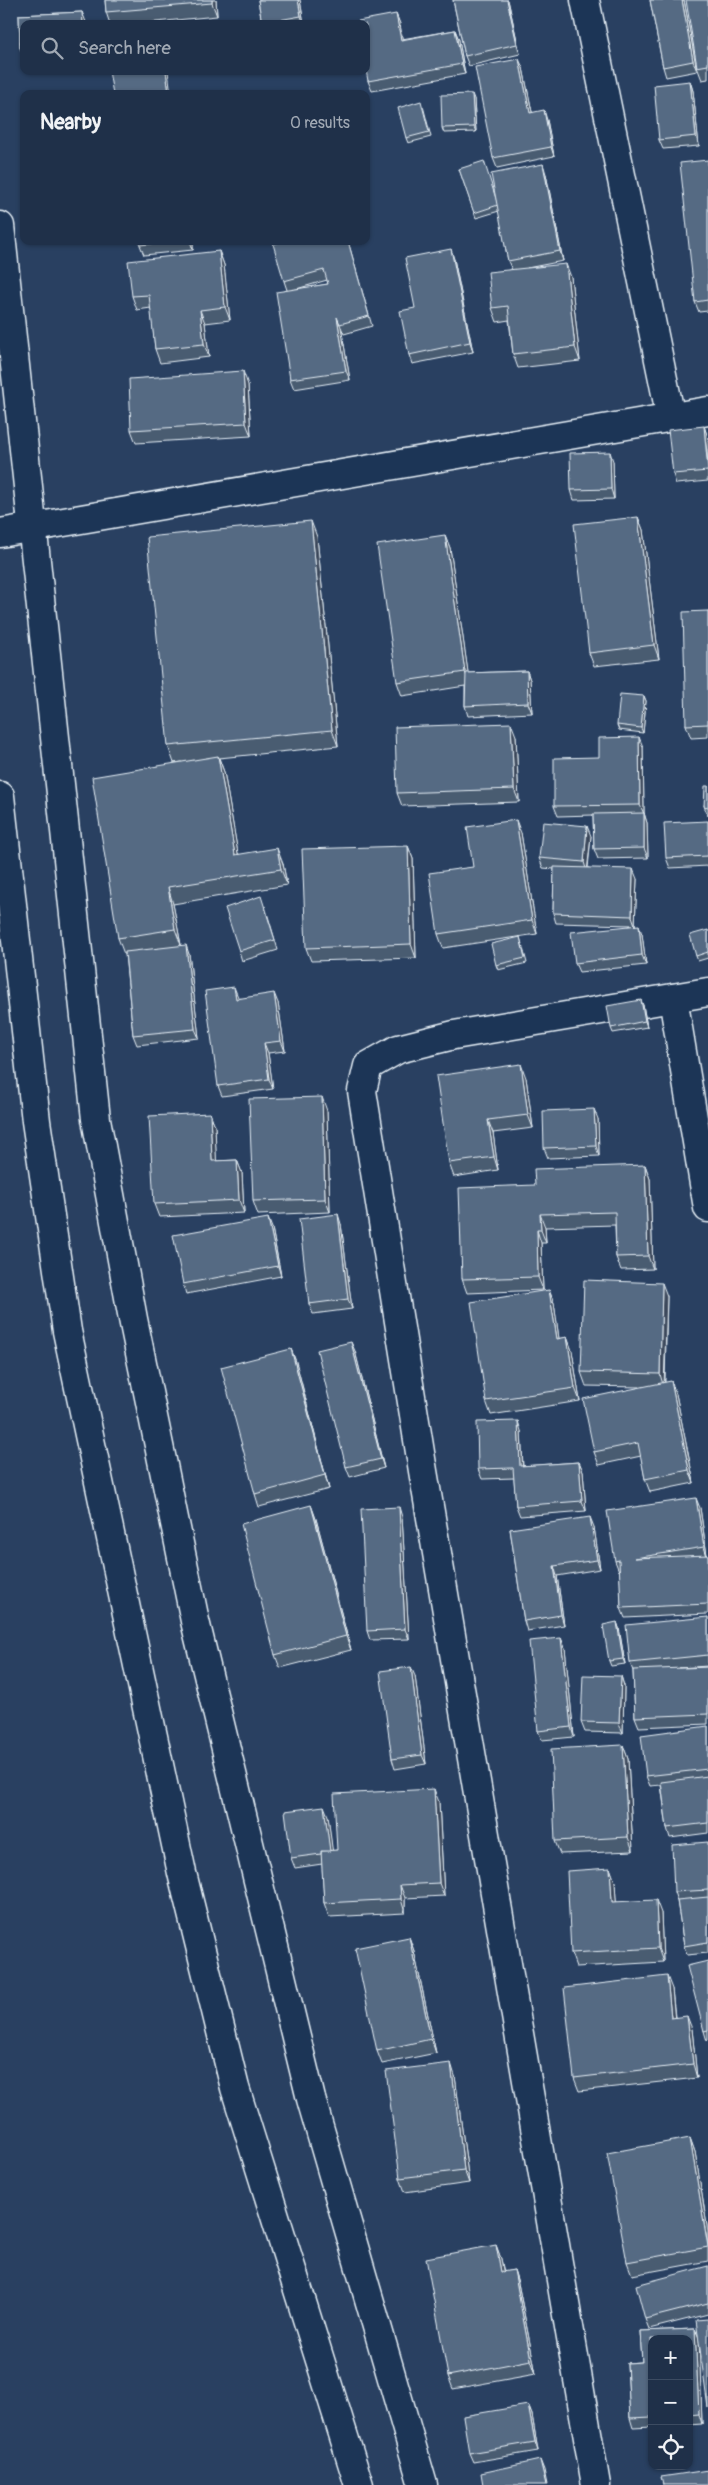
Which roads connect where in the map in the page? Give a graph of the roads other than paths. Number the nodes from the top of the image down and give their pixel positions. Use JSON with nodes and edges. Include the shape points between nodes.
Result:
{"nodes":[{"id":1,"x":585,"y":0,"type":"edge"},
{"id":2,"x":0,"y":226,"type":"edge"},
{"id":3,"x":708,"y":412,"type":"edge"},
{"id":4,"x":671,"y":418,"type":"junction"},
{"id":5,"x":33,"y":528,"type":"junction"},
{"id":6,"x":0,"y":533,"type":"edge"},
{"id":7,"x":0,"y":796,"type":"edge"},
{"id":8,"x":708,"y":992,"type":"edge"},
{"id":9,"x":673,"y":998,"type":"junction"},
{"id":10,"x":708,"y":1208,"type":"edge"},
{"id":11,"x":359,"y":2485,"type":"edge"},
{"id":12,"x":422,"y":2485,"type":"edge"},
{"id":13,"x":596,"y":2485,"type":"edge"}],
"edges":[{"from":1,"to":4,"type":"main road"},
{"from":2,"to":5,"type":"main road"},
{"from":3,"to":4,"type":"main road"},
{"from":4,"to":5,"type":"main road"},
{"from":5,"to":6,"type":"main road"},
{"from":5,"to":12,"type":"main road","via":[[96,1119],[135,1328],[195,1621],[311,2099]]},
{"from":7,"to":11,"type":"main road","via":[[36,1121],[67,1332],[182,1873],[235,2088]]},
{"from":8,"to":9,"type":"main road"},
{"from":9,"to":10,"type":"main road"},
{"from":9,"to":13,"type":"main road","via":[[454,1035],[398,1050],[368,1066],[362,1091],[422,1471]]}]}
